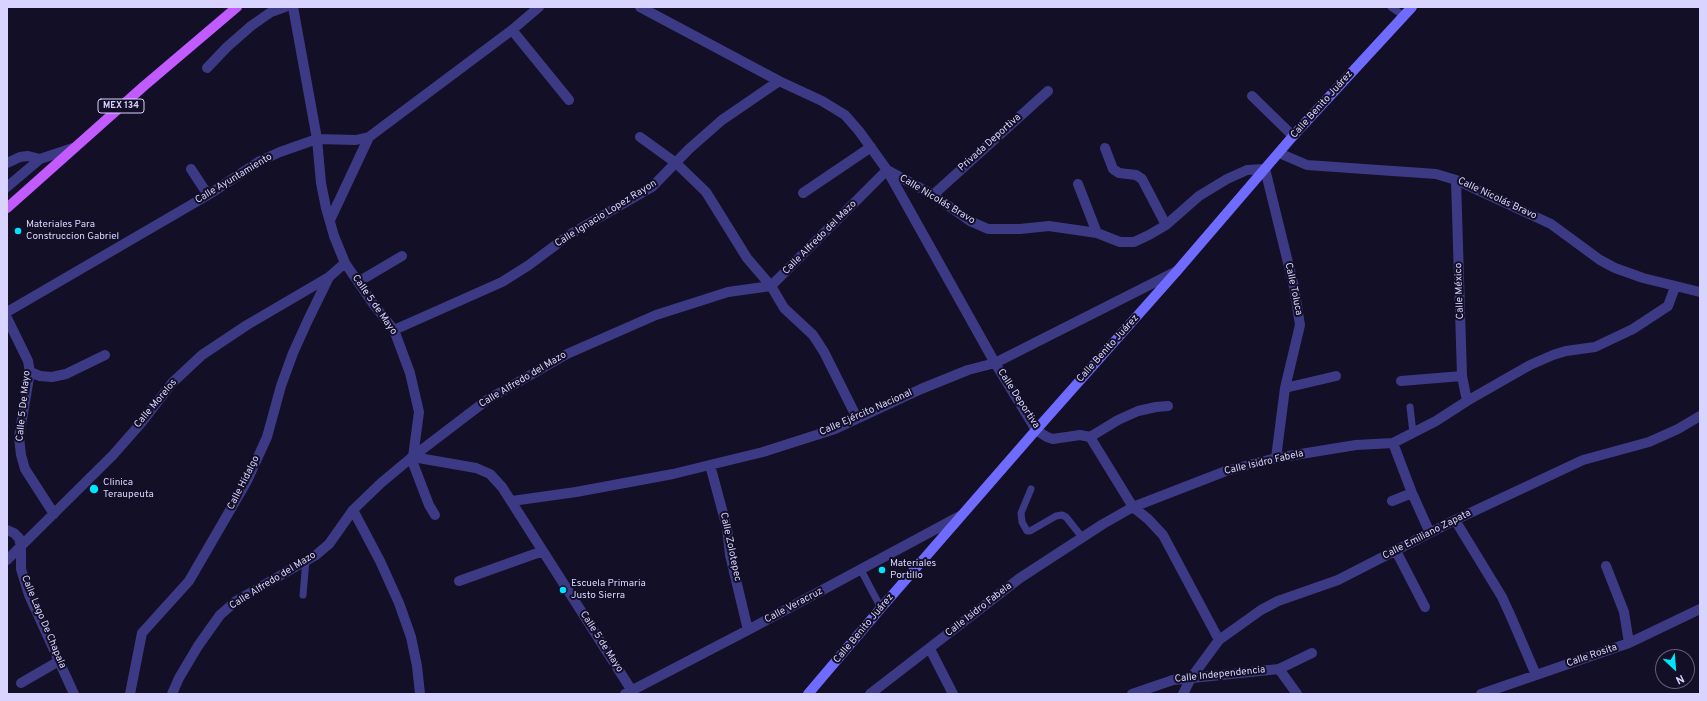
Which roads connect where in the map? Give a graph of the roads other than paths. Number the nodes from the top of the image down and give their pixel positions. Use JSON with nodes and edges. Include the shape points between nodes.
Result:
{"nodes":[{"id":1,"x":237,"y":7,"type":"edge"},
{"id":2,"x":285,"y":7,"type":"edge"},
{"id":3,"x":293,"y":7,"type":"edge"},
{"id":4,"x":539,"y":7,"type":"edge"},
{"id":5,"x":642,"y":7,"type":"edge"},
{"id":6,"x":1391,"y":7,"type":"edge"},
{"id":7,"x":1412,"y":7,"type":"edge"},
{"id":8,"x":1404,"y":16,"type":"junction"},
{"id":9,"x":512,"y":30,"type":"junction"},
{"id":10,"x":207,"y":68,"type":"dead end"},
{"id":11,"x":779,"y":82,"type":"junction"},
{"id":12,"x":1048,"y":91,"type":"dead end"},
{"id":13,"x":1252,"y":96,"type":"dead end"},
{"id":14,"x":569,"y":100,"type":"dead end"},
{"id":15,"x":1293,"y":136,"type":"junction"},
{"id":16,"x":369,"y":137,"type":"junction"},
{"id":17,"x":640,"y":137,"type":"dead end"},
{"id":18,"x":317,"y":139,"type":"junction"},
{"id":19,"x":871,"y":147,"type":"junction"},
{"id":20,"x":73,"y":148,"type":"junction"},
{"id":21,"x":1105,"y":148,"type":"dead end"},
{"id":22,"x":1279,"y":152,"type":"junction"},
{"id":23,"x":40,"y":159,"type":"junction"},
{"id":24,"x":7,"y":163,"type":"edge"},
{"id":25,"x":676,"y":163,"type":"junction"},
{"id":26,"x":191,"y":168,"type":"dead end"},
{"id":27,"x":1265,"y":169,"type":"junction"},
{"id":28,"x":887,"y":170,"type":"junction"},
{"id":29,"x":1456,"y":180,"type":"junction"},
{"id":30,"x":1078,"y":184,"type":"dead end"},
{"id":31,"x":7,"y":187,"type":"edge"},
{"id":32,"x":803,"y":193,"type":"dead end"},
{"id":33,"x":208,"y":195,"type":"junction"},
{"id":34,"x":933,"y":195,"type":"junction"},
{"id":35,"x":7,"y":208,"type":"edge"},
{"id":36,"x":330,"y":220,"type":"junction"},
{"id":37,"x":1166,"y":225,"type":"junction"},
{"id":38,"x":1098,"y":233,"type":"junction"},
{"id":39,"x":402,"y":256,"type":"dead end"},
{"id":40,"x":345,"y":263,"type":"junction"},
{"id":41,"x":1177,"y":271,"type":"junction"},
{"id":42,"x":329,"y":277,"type":"junction"},
{"id":43,"x":358,"y":282,"type":"junction"},
{"id":44,"x":771,"y":286,"type":"junction"},
{"id":45,"x":1675,"y":286,"type":"junction"},
{"id":46,"x":1700,"y":292,"type":"edge"},
{"id":47,"x":7,"y":312,"type":"edge"},
{"id":48,"x":7,"y":318,"type":"edge"},
{"id":49,"x":394,"y":330,"type":"junction"},
{"id":50,"x":105,"y":355,"type":"dead end"},
{"id":51,"x":994,"y":363,"type":"junction"},
{"id":52,"x":30,"y":372,"type":"junction"},
{"id":53,"x":1336,"y":376,"type":"dead end"},
{"id":54,"x":1462,"y":376,"type":"junction"},
{"id":55,"x":1401,"y":381,"type":"dead end"},
{"id":56,"x":1285,"y":388,"type":"junction"},
{"id":57,"x":1466,"y":401,"type":"junction"},
{"id":58,"x":1168,"y":406,"type":"dead end"},
{"id":59,"x":1410,"y":407,"type":"dead end"},
{"id":60,"x":1700,"y":416,"type":"edge"},
{"id":61,"x":857,"y":418,"type":"junction"},
{"id":62,"x":1036,"y":430,"type":"junction"},
{"id":63,"x":1413,"y":433,"type":"junction"},
{"id":64,"x":1090,"y":437,"type":"junction"},
{"id":65,"x":1392,"y":443,"type":"junction"},
{"id":66,"x":412,"y":457,"type":"junction"},
{"id":67,"x":1276,"y":458,"type":"junction"},
{"id":68,"x":710,"y":465,"type":"junction"},
{"id":69,"x":1031,"y":489,"type":"dead end"},
{"id":70,"x":1412,"y":493,"type":"junction"},
{"id":71,"x":512,"y":501,"type":"junction"},
{"id":72,"x":1392,"y":501,"type":"dead end"},
{"id":73,"x":1133,"y":507,"type":"junction"},
{"id":74,"x":353,"y":510,"type":"junction"},
{"id":75,"x":54,"y":514,"type":"junction"},
{"id":76,"x":435,"y":515,"type":"dead end"},
{"id":77,"x":962,"y":515,"type":"junction"},
{"id":78,"x":1455,"y":520,"type":"junction"},
{"id":79,"x":7,"y":530,"type":"edge"},
{"id":80,"x":1430,"y":533,"type":"junction"},
{"id":81,"x":1082,"y":537,"type":"junction"},
{"id":82,"x":21,"y":546,"type":"junction"},
{"id":83,"x":543,"y":551,"type":"junction"},
{"id":84,"x":1396,"y":551,"type":"junction"},
{"id":85,"x":7,"y":560,"type":"edge"},
{"id":86,"x":306,"y":560,"type":"junction"},
{"id":87,"x":1606,"y":566,"type":"dead end"},
{"id":88,"x":861,"y":570,"type":"junction"},
{"id":89,"x":459,"y":580,"type":"dead end"},
{"id":90,"x":303,"y":595,"type":"dead end"},
{"id":91,"x":1425,"y":606,"type":"dead end"},
{"id":92,"x":881,"y":608,"type":"junction"},
{"id":93,"x":1700,"y":609,"type":"edge"},
{"id":94,"x":748,"y":630,"type":"junction"},
{"id":95,"x":1219,"y":640,"type":"junction"},
{"id":96,"x":1629,"y":643,"type":"junction"},
{"id":97,"x":930,"y":649,"type":"junction"},
{"id":98,"x":1312,"y":653,"type":"dead end"},
{"id":99,"x":59,"y":661,"type":"junction"},
{"id":100,"x":1279,"y":669,"type":"junction"},
{"id":101,"x":1536,"y":675,"type":"junction"},
{"id":102,"x":1191,"y":678,"type":"junction"},
{"id":103,"x":21,"y":683,"type":"dead end"},
{"id":104,"x":630,"y":693,"type":"edge"},
{"id":105,"x":74,"y":694,"type":"edge"},
{"id":106,"x":130,"y":694,"type":"edge"},
{"id":107,"x":172,"y":694,"type":"edge"},
{"id":108,"x":420,"y":694,"type":"edge"},
{"id":109,"x":808,"y":694,"type":"edge"},
{"id":110,"x":870,"y":694,"type":"edge"},
{"id":111,"x":953,"y":694,"type":"edge"},
{"id":112,"x":1132,"y":694,"type":"edge"},
{"id":113,"x":1183,"y":694,"type":"edge"},
{"id":114,"x":1297,"y":694,"type":"edge"},
{"id":115,"x":1481,"y":694,"type":"edge"}],
"edges":[{"from":1,"to":20,"type":"main road","number":"MEX 134"},
{"from":2,"to":10,"type":"street","via":[[271,12],[251,26]]},
{"from":3,"to":18,"type":"street","name":"Calle 5 de Mayo"},
{"from":4,"to":9,"type":"street","name":"Calle Ayuntamiento"},
{"from":5,"to":11,"type":"street","name":"Calle Nicolás Bravo"},
{"from":6,"to":8,"type":"lane"},
{"from":7,"to":8,"type":"main road","name":"Calle Benito Juárez"},
{"from":8,"to":15,"type":"main road","name":"Calle Benito Juárez"},
{"from":9,"to":14,"type":"street"},
{"from":9,"to":16,"type":"street","name":"Calle Ayuntamiento"},
{"from":11,"to":19,"type":"street","name":"Calle Nicolás Bravo","via":[[822,101],[845,115]]},
{"from":11,"to":25,"type":"street","name":"Calle Ignacio Lopez Rayon","via":[[722,120]]},
{"from":12,"to":34,"type":"street","name":"Privada Deportiva"},
{"from":13,"to":15,"type":"street"},
{"from":15,"to":22,"type":"main road","name":"Calle Benito Juárez"},
{"from":16,"to":18,"type":"street","name":"Calle Ayuntamiento","via":[[356,140]]},
{"from":16,"to":36,"type":"street"},
{"from":17,"to":25,"type":"street"},
{"from":18,"to":33,"type":"street","name":"Calle Ayuntamiento","via":[[260,161]]},
{"from":18,"to":36,"type":"street","name":"Calle 5 de Mayo","via":[[320,183]]},
{"from":19,"to":28,"type":"street","name":"Calle Nicolás Bravo"},
{"from":19,"to":32,"type":"street"},
{"from":20,"to":23,"type":"street"},
{"from":20,"to":35,"type":"main road","number":"MEX 134"},
{"from":21,"to":37,"type":"street","via":[[1113,169],[1142,179]]},
{"from":22,"to":27,"type":"main road","name":"Calle Benito Juárez"},
{"from":22,"to":29,"type":"street","name":"Calle Nicolás Bravo","via":[[1307,165],[1436,174]]},
{"from":23,"to":24,"type":"street","via":[[28,156]]},
{"from":23,"to":31,"type":"street"},
{"from":25,"to":44,"type":"street","via":[[706,192],[747,258]]},
{"from":25,"to":49,"type":"street","name":"Calle Ignacio Lopez Rayon","via":[[652,187],[569,235],[502,282]]},
{"from":26,"to":33,"type":"street"},
{"from":27,"to":37,"type":"street","name":"Calle Nicolás Bravo","via":[[1248,170],[1227,178],[1199,196]]},
{"from":27,"to":41,"type":"main road","name":"Calle Benito Juárez"},
{"from":27,"to":56,"type":"street","name":"Calle Toluca","via":[[1294,287],[1300,325]]},
{"from":28,"to":34,"type":"street","name":"Calle Nicolás Bravo"},
{"from":28,"to":44,"type":"street","name":"Calle Alfredo del Mazo"},
{"from":28,"to":51,"type":"street","name":"Calle Deportiva"},
{"from":29,"to":45,"type":"street","name":"Calle Nicolás Bravo","via":[[1551,224],[1615,268]]},
{"from":29,"to":54,"type":"street","name":"Calle México"},
{"from":30,"to":38,"type":"street"},
{"from":33,"to":47,"type":"street","name":"Calle Ayuntamiento"},
{"from":34,"to":38,"type":"street","name":"Calle Nicolás Bravo","via":[[970,221],[988,229],[1048,226]]},
{"from":36,"to":40,"type":"street","name":"Calle 5 de Mayo"},
{"from":37,"to":38,"type":"street","name":"Calle Nicolás Bravo","via":[[1134,242],[1120,242]]},
{"from":39,"to":43,"type":"street"},
{"from":40,"to":42,"type":"street","name":"Calle Hidalgo"},
{"from":40,"to":43,"type":"street","name":"Calle 5 de Mayo"},
{"from":41,"to":51,"type":"street","name":"Calle Ejército Nacional"},
{"from":41,"to":62,"type":"main road","name":"Calle Benito Juárez"},
{"from":42,"to":75,"type":"street","name":"Calle Morelos","via":[[247,325],[202,355],[172,383],[142,422]]},
{"from":42,"to":106,"type":"street","name":"Calle Hidalgo","via":[[293,353],[267,437],[247,481],[189,581],[142,633]]},
{"from":43,"to":49,"type":"street","name":"Calle 5 de Mayo"},
{"from":44,"to":61,"type":"street","via":[[784,308],[813,334]]},
{"from":44,"to":66,"type":"street","name":"Calle Alfredo del Mazo","via":[[728,292],[656,315],[568,354],[487,400]]},
{"from":45,"to":46,"type":"street","name":"Calle Nicolás Bravo"},
{"from":45,"to":57,"type":"street","name":"Calle Isidro Fabela","via":[[1668,306],[1633,329],[1595,347],[1553,355]]},
{"from":48,"to":52,"type":"street","name":"Calle 5 De Mayo","via":[[25,355]]},
{"from":49,"to":66,"type":"street","name":"Calle 5 de Mayo","via":[[410,373],[418,412]]},
{"from":50,"to":52,"type":"street","via":[[66,374],[52,377]]},
{"from":51,"to":61,"type":"street","name":"Calle Ejército Nacional","via":[[968,370]]},
{"from":51,"to":62,"type":"street","name":"Calle Deportiva"},
{"from":52,"to":75,"type":"street","name":"Calle 5 De Mayo","via":[[19,437],[21,455],[25,469]]},
{"from":53,"to":56,"type":"street"},
{"from":54,"to":55,"type":"street"},
{"from":54,"to":57,"type":"street","name":"Calle México"},
{"from":56,"to":67,"type":"street","name":"Calle Toluca"},
{"from":57,"to":63,"type":"street","name":"Calle Isidro Fabela","via":[[1452,412]]},
{"from":58,"to":64,"type":"street","via":[[1138,411]]},
{"from":59,"to":63,"type":"lane"},
{"from":60,"to":78,"type":"street","name":"Calle Emiliano Zapata","via":[[1649,442],[1583,460]]},
{"from":61,"to":68,"type":"street","name":"Calle Ejército Nacional","via":[[835,429],[763,452]]},
{"from":62,"to":64,"type":"street","name":"Calle Deportiva","via":[[1053,438],[1080,435]]},
{"from":62,"to":77,"type":"main road","name":"Calle Benito Juárez"},
{"from":63,"to":65,"type":"street","name":"Calle Isidro Fabela"},
{"from":64,"to":73,"type":"street"},
{"from":65,"to":67,"type":"street","name":"Calle Isidro Fabela","via":[[1356,445]]},
{"from":65,"to":70,"type":"street"},
{"from":66,"to":71,"type":"street","name":"Calle 5 de Mayo","via":[[455,463],[490,474]]},
{"from":66,"to":74,"type":"street","name":"Calle Alfredo del Mazo"},
{"from":66,"to":76,"type":"street","via":[[426,498]]},
{"from":67,"to":73,"type":"street","name":"Calle Isidro Fabela","via":[[1226,471]]},
{"from":68,"to":71,"type":"street","name":"Calle Ejército Nacional","via":[[584,491]]},
{"from":68,"to":94,"type":"street","name":"Calle Zolotepec","via":[[727,528],[730,555]]},
{"from":69,"to":81,"type":"lane","via":[[1021,513],[1027,531],[1062,514]]},
{"from":70,"to":72,"type":"street"},
{"from":70,"to":80,"type":"street"},
{"from":71,"to":83,"type":"street","name":"Calle 5 de Mayo"},
{"from":73,"to":81,"type":"street","name":"Calle Isidro Fabela"},
{"from":73,"to":95,"type":"street","via":[[1163,535]]},
{"from":74,"to":86,"type":"street","name":"Calle Alfredo del Mazo","via":[[329,544]]},
{"from":74,"to":108,"type":"street","via":[[380,561],[412,637]]},
{"from":75,"to":82,"type":"street","name":"Calle Morelos"},
{"from":77,"to":88,"type":"street","name":"Calle Veracruz"},
{"from":77,"to":92,"type":"main road","name":"Calle Benito Juárez"},
{"from":78,"to":80,"type":"street","name":"Calle Emiliano Zapata"},
{"from":78,"to":101,"type":"street","via":[[1504,602]]},
{"from":79,"to":82,"type":"street","via":[[19,538]]},
{"from":80,"to":84,"type":"street","name":"Calle Emiliano Zapata"},
{"from":81,"to":97,"type":"street","name":"Calle Isidro Fabela","via":[[1020,578]]},
{"from":82,"to":85,"type":"street","name":"Calle Morelos"},
{"from":82,"to":99,"type":"street","name":"Calle Lago De Chapala","via":[[21,569]]},
{"from":83,"to":89,"type":"street"},
{"from":83,"to":104,"type":"street","name":"Calle 5 de Mayo"},
{"from":84,"to":91,"type":"street"},
{"from":84,"to":95,"type":"street","name":"Calle Emiliano Zapata","via":[[1338,580],[1278,601]]},
{"from":86,"to":90,"type":"lane"},
{"from":86,"to":107,"type":"street","name":"Calle Alfredo del Mazo","via":[[236,601],[220,615],[198,646]]},
{"from":87,"to":96,"type":"street","via":[[1624,612]]},
{"from":88,"to":92,"type":"lane"},
{"from":88,"to":94,"type":"street","name":"Calle Veracruz"},
{"from":92,"to":109,"type":"main road","name":"Calle Benito Juárez"},
{"from":93,"to":96,"type":"street","name":"Calle Rosita"},
{"from":94,"to":104,"type":"street","name":"Calle Veracruz"},
{"from":95,"to":102,"type":"street","name":"Calle Emiliano Zapata"},
{"from":96,"to":101,"type":"street","name":"Calle Rosita"},
{"from":97,"to":110,"type":"street","name":"Calle Isidro Fabela"},
{"from":97,"to":111,"type":"street"},
{"from":98,"to":100,"type":"street"},
{"from":99,"to":103,"type":"street"},
{"from":99,"to":105,"type":"street","name":"Calle Lago De Chapala"},
{"from":100,"to":102,"type":"street","name":"Calle Independencia"},
{"from":100,"to":114,"type":"street","name":"Calle Independencia"},
{"from":101,"to":115,"type":"street","name":"Calle Rosita"},
{"from":102,"to":112,"type":"street","name":"Calle Independencia","via":[[1173,680]]},
{"from":102,"to":113,"type":"street","name":"Calle Emiliano Zapata"}]}
